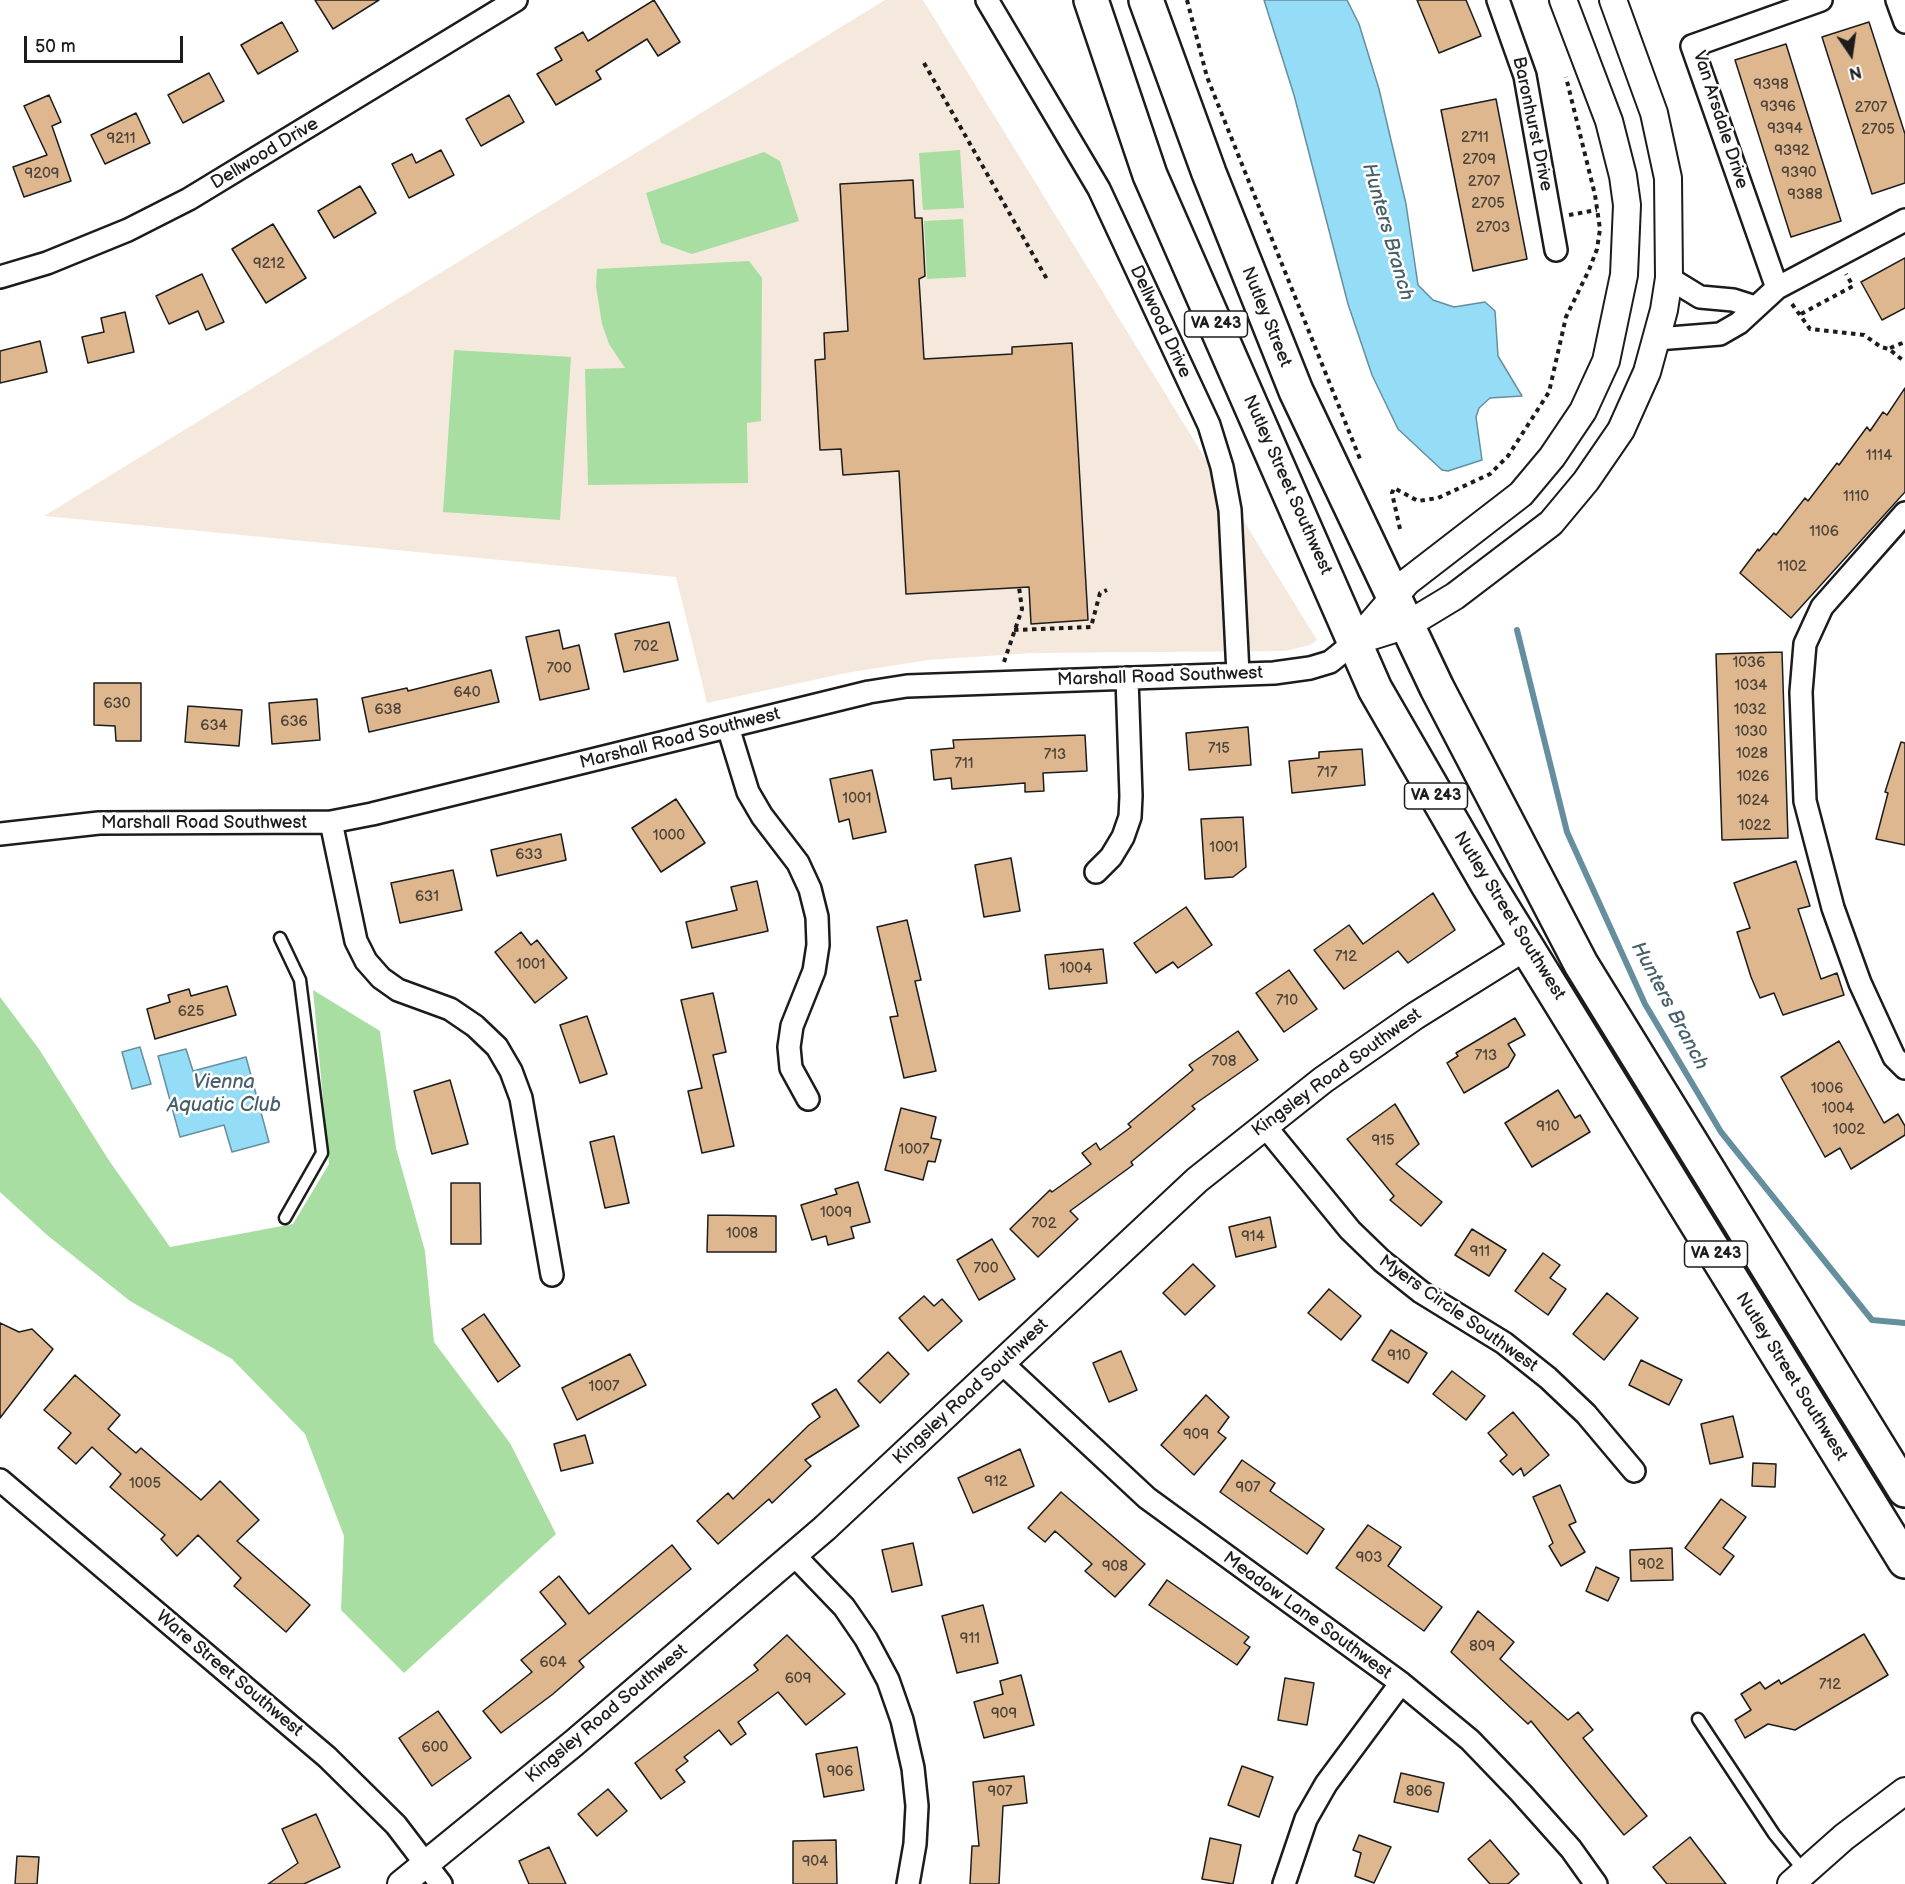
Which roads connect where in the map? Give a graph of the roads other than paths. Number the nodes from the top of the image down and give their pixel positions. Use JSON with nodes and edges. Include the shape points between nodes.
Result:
{"nodes":[{"id":1,"x":516,"y":0,"type":"edge"},
{"id":2,"x":987,"y":0,"type":"edge"},
{"id":3,"x":1091,"y":0,"type":"edge"},
{"id":4,"x":1146,"y":0,"type":"edge"},
{"id":5,"x":1498,"y":0,"type":"edge"},
{"id":6,"x":1563,"y":0,"type":"edge"},
{"id":7,"x":1613,"y":0,"type":"edge"},
{"id":8,"x":1821,"y":0,"type":"edge"},
{"id":9,"x":1897,"y":0,"type":"edge"},
{"id":10,"x":1905,"y":22,"type":"edge"},
{"id":11,"x":1905,"y":220,"type":"edge"},
{"id":12,"x":1557,"y":250,"type":"dead end"},
{"id":13,"x":0,"y":277,"type":"edge"},
{"id":14,"x":1669,"y":278,"type":"junction"},
{"id":15,"x":1777,"y":288,"type":"junction"},
{"id":16,"x":1755,"y":307,"type":"junction"},
{"id":17,"x":1657,"y":339,"type":"junction"},
{"id":18,"x":1905,"y":513,"type":"edge"},
{"id":19,"x":1393,"y":596,"type":"junction"},
{"id":20,"x":1407,"y":625,"type":"junction"},
{"id":21,"x":1356,"y":641,"type":"junction"},
{"id":22,"x":1238,"y":674,"type":"junction"},
{"id":23,"x":1127,"y":678,"type":"junction"},
{"id":24,"x":728,"y":727,"type":"junction"},
{"id":25,"x":331,"y":822,"type":"junction"},
{"id":26,"x":0,"y":834,"type":"edge"},
{"id":27,"x":1096,"y":872,"type":"dead end"},
{"id":28,"x":1561,"y":928,"type":"junction"},
{"id":29,"x":280,"y":938,"type":"dead end"},
{"id":30,"x":1527,"y":946,"type":"junction"},
{"id":31,"x":1905,"y":1068,"type":"edge"},
{"id":32,"x":808,"y":1099,"type":"dead end"},
{"id":33,"x":1264,"y":1125,"type":"junction"},
{"id":34,"x":285,"y":1218,"type":"dead end"},
{"id":35,"x":552,"y":1275,"type":"dead end"},
{"id":36,"x":1003,"y":1364,"type":"junction"},
{"id":37,"x":1634,"y":1471,"type":"dead end"},
{"id":38,"x":0,"y":1480,"type":"edge"},
{"id":39,"x":1905,"y":1491,"type":"edge"},
{"id":40,"x":794,"y":1555,"type":"junction"},
{"id":41,"x":1905,"y":1562,"type":"edge"},
{"id":42,"x":1401,"y":1683,"type":"junction"},
{"id":43,"x":1698,"y":1719,"type":"dead end"},
{"id":44,"x":1905,"y":1791,"type":"edge"},
{"id":45,"x":434,"y":1874,"type":"edge"},
{"id":46,"x":1798,"y":1878,"type":"edge"},
{"id":47,"x":401,"y":1884,"type":"edge"},
{"id":48,"x":908,"y":1884,"type":"edge"},
{"id":49,"x":1284,"y":1884,"type":"edge"},
{"id":50,"x":1596,"y":1884,"type":"edge"}],
"edges":[{"from":1,"to":13,"type":"street","name":"Dellwood Drive","via":[[189,199],[128,231]]},
{"from":2,"to":22,"type":"street","name":"Dellwood Drive","via":[[1099,189],[1209,425],[1230,510]]},
{"from":3,"to":21,"type":"main road","name":"Nutley Street Southwest","number":"VA 243","via":[[1150,175]]},
{"from":4,"to":19,"type":"main road","name":"Nutley Street","number":"VA 243","via":[[1209,173],[1296,391]]},
{"from":5,"to":12,"type":"street","name":"Baronhurst Drive","via":[[1525,76]]},
{"from":6,"to":19,"type":"street","via":[[1609,122],[1627,206],[1624,274],[1606,361],[1583,411],[1521,494],[1423,568]]},
{"from":7,"to":14,"type":"street","via":[[1662,143],[1669,199]]},
{"from":8,"to":15,"type":"street","name":"Van Arsdale Drive","via":[[1692,46]]},
{"from":9,"to":10,"type":"street"},
{"from":11,"to":15,"type":"street"},
{"from":14,"to":16,"type":"street","via":[[1700,297]]},
{"from":14,"to":17,"type":"street"},
{"from":15,"to":16,"type":"street"},
{"from":16,"to":17,"type":"street","via":[[1720,334]]},
{"from":17,"to":20,"type":"street","via":[[1647,372],[1620,430],[1586,481],[1551,523],[1455,596]]},
{"from":18,"to":31,"type":"street","via":[[1822,607],[1805,644],[1802,692],[1805,801],[1833,908],[1860,983],[1894,1057]]},
{"from":19,"to":20,"type":"main road","name":"Nutley Street","number":"VA 243"},
{"from":19,"to":21,"type":"street"},
{"from":20,"to":21,"type":"street"},
{"from":20,"to":28,"type":"main road","name":"Nutley Street Southwest","number":"VA 243"},
{"from":21,"to":22,"type":"street","name":"Marshall Road Southwest","via":[[1330,662],[1310,669]]},
{"from":21,"to":30,"type":"main road","name":"Nutley Street Southwest","number":"VA 243","via":[[1383,704]]},
{"from":22,"to":23,"type":"street","name":"Marshall Road Southwest"},
{"from":23,"to":24,"type":"street","name":"Marshall Road Southwest","via":[[907,686]]},
{"from":23,"to":27,"type":"street","via":[[1130,817],[1112,857]]},
{"from":24,"to":25,"type":"street","name":"Marshall Road Southwest"},
{"from":24,"to":32,"type":"street","via":[[748,792],[798,862],[817,917],[814,971],[792,1026],[789,1047],[792,1068]]},
{"from":25,"to":26,"type":"street","name":"Marshall Road Southwest","via":[[99,823]]},
{"from":25,"to":35,"type":"street","via":[[356,940],[366,961],[398,990],[450,1009],[475,1026],[497,1047],[511,1071],[521,1098]]},
{"from":28,"to":30,"type":"street","name":"Kingsley Road Southwest"},
{"from":28,"to":39,"type":"main road","name":"Nutley Street Southwest","number":"VA 243"},
{"from":29,"to":34,"type":"lane","via":[[300,980],[322,1153]]},
{"from":30,"to":33,"type":"street","name":"Kingsley Road Southwest","via":[[1415,1016]]},
{"from":30,"to":41,"type":"main road","name":"Nutley Street Southwest","number":"VA 243"},
{"from":33,"to":36,"type":"street","name":"Kingsley Road Southwest","via":[[1197,1180]]},
{"from":33,"to":37,"type":"street","name":"Myers Circle Southwest","via":[[1350,1230],[1382,1262],[1421,1292],[1504,1343],[1548,1378],[1586,1414]]},
{"from":36,"to":40,"type":"street","name":"Kingsley Road Southwest"},
{"from":36,"to":42,"type":"street","name":"Meadow Lane Southwest","via":[[1147,1498]]},
{"from":38,"to":45,"type":"street","name":"Ware Street Southwest","via":[[327,1757],[396,1824]]},
{"from":40,"to":45,"type":"street","name":"Kingsley Road Southwest","via":[[574,1743]]},
{"from":40,"to":48,"type":"street","via":[[867,1639],[888,1680],[902,1720],[917,1806]]},
{"from":42,"to":49,"type":"street","via":[[1326,1784],[1306,1819]]},
{"from":42,"to":50,"type":"street","name":"Meadow Lane Southwest","via":[[1470,1740],[1521,1792]]},
{"from":43,"to":46,"type":"lane","via":[[1774,1834]]},
{"from":44,"to":46,"type":"street"},
{"from":45,"to":47,"type":"street","name":"Kingsley Road Southwest"}]}
